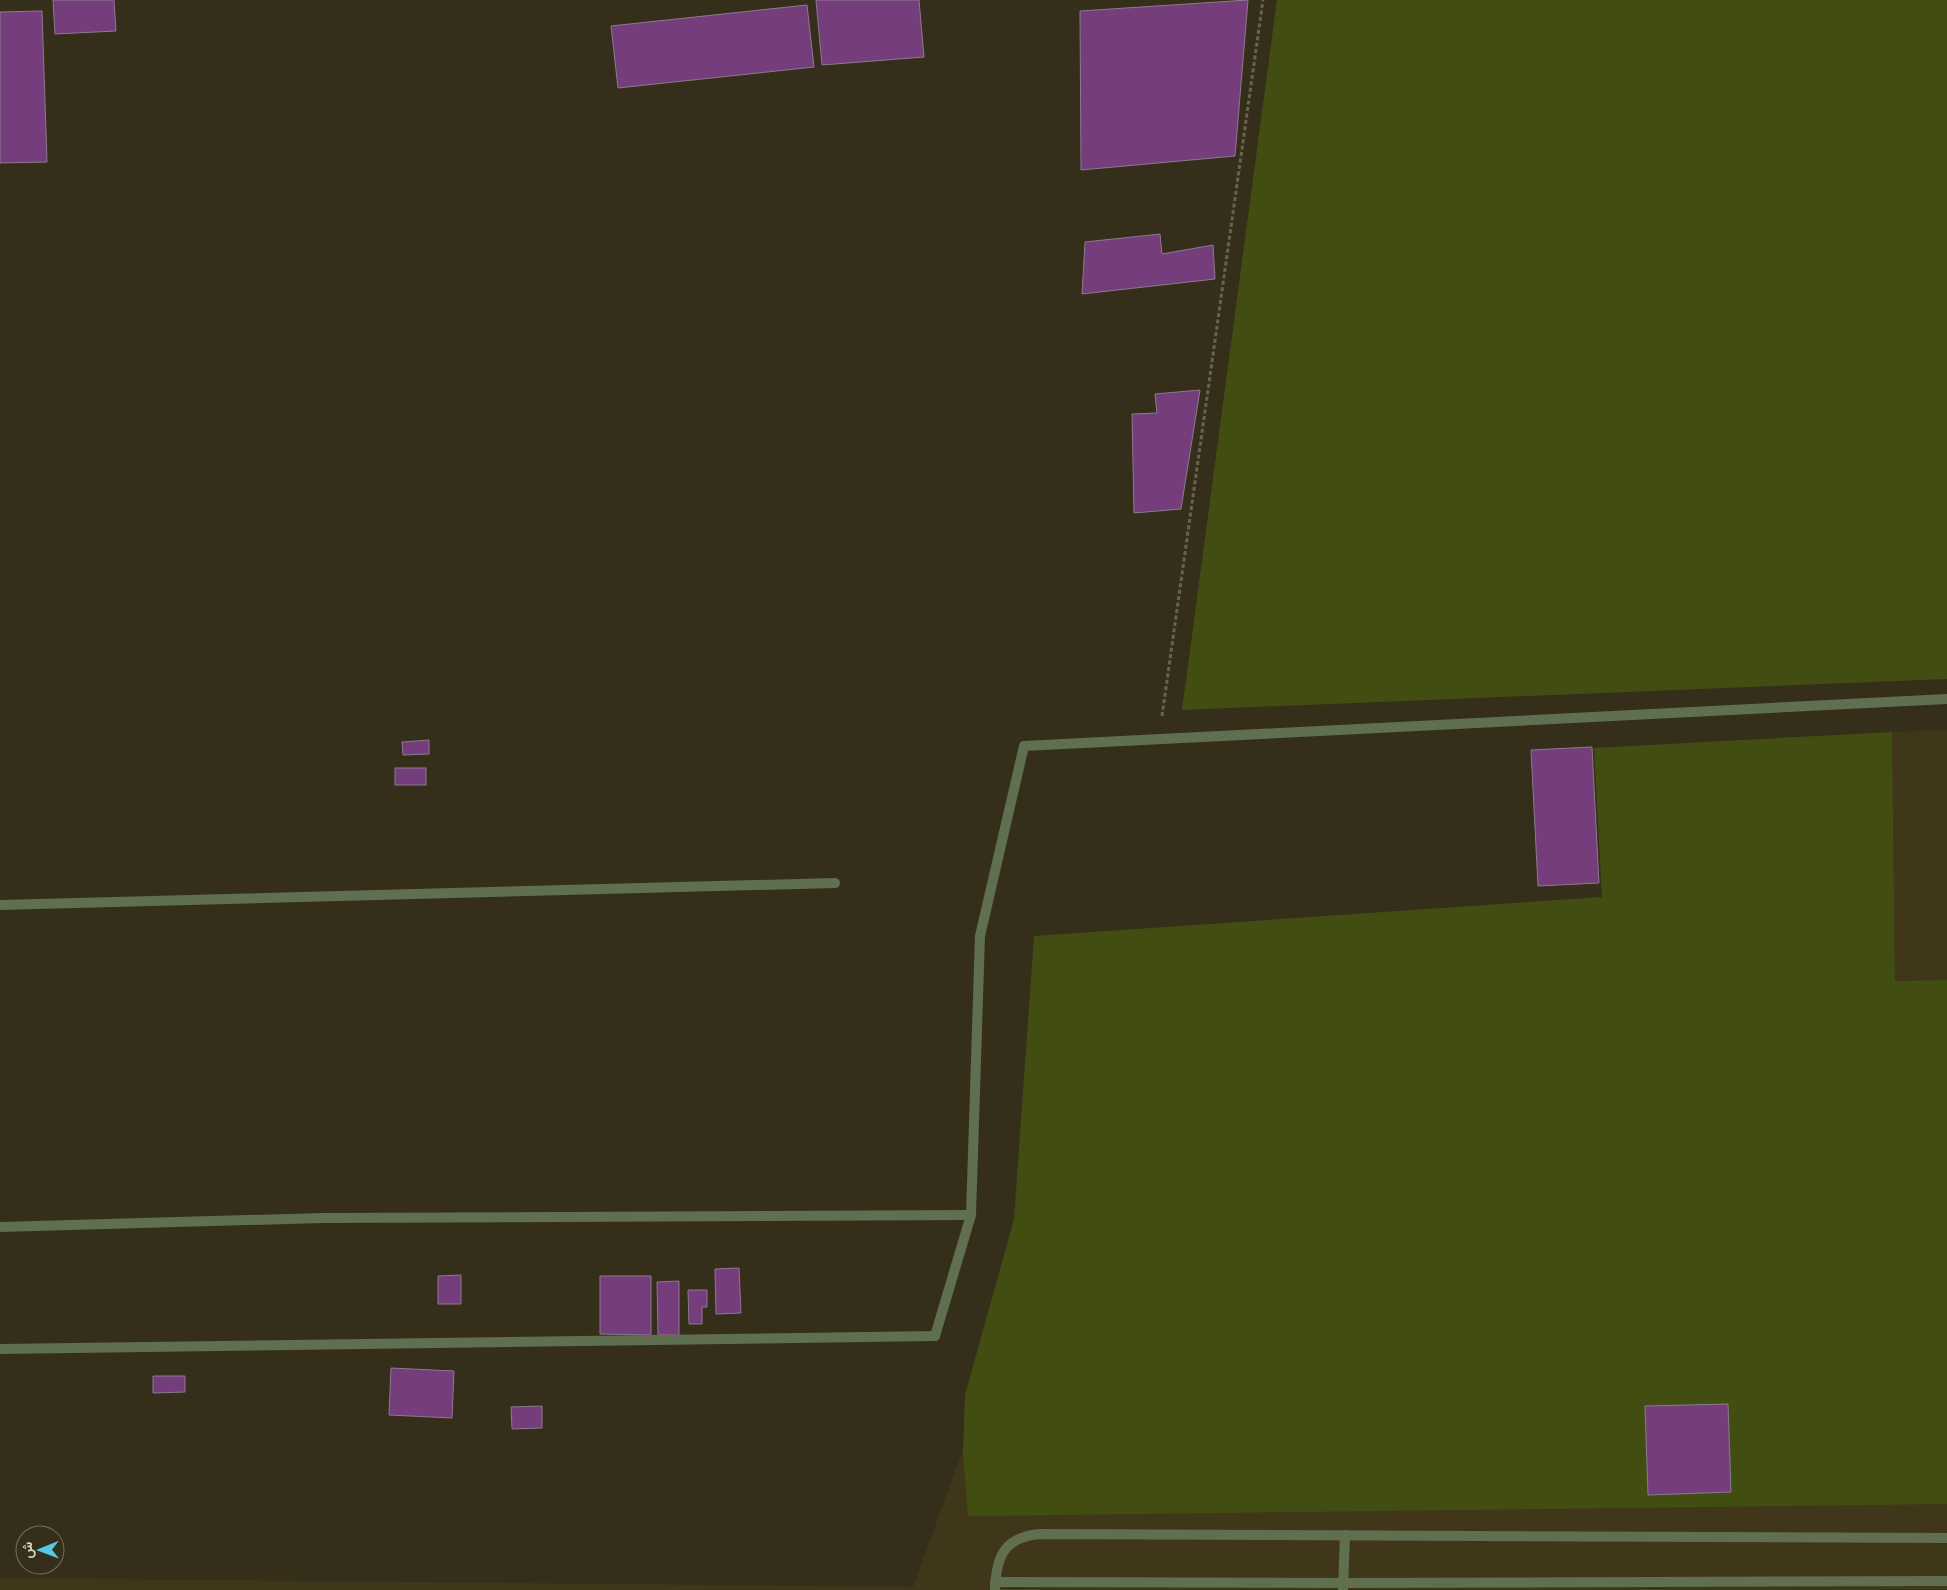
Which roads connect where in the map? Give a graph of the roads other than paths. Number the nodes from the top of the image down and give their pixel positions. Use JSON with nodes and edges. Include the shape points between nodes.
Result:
{"nodes":[{"id":1,"x":1947,"y":699,"type":"edge"},
{"id":2,"x":835,"y":883,"type":"dead end"},
{"id":3,"x":0,"y":905,"type":"edge"},
{"id":4,"x":971,"y":1215,"type":"junction"},
{"id":5,"x":0,"y":1227,"type":"edge"},
{"id":6,"x":0,"y":1349,"type":"edge"},
{"id":7,"x":1345,"y":1535,"type":"junction"},
{"id":8,"x":1947,"y":1538,"type":"edge"},
{"id":9,"x":1947,"y":1581,"type":"edge"},
{"id":10,"x":995,"y":1586,"type":"edge"},
{"id":11,"x":1343,"y":1587,"type":"edge"}],
"edges":[{"from":1,"to":4,"type":"street","via":[[1024,746],[980,936]]},
{"from":2,"to":3,"type":"street"},
{"from":4,"to":5,"type":"street","via":[[323,1218]]},
{"from":4,"to":6,"type":"street","via":[[935,1336]]},
{"from":7,"to":8,"type":"street"},
{"from":7,"to":10,"type":"street","via":[[1028,1535],[1016,1540],[1000,1558]]},
{"from":7,"to":11,"type":"street"},
{"from":9,"to":11,"type":"street"},
{"from":10,"to":11,"type":"street"}]}
